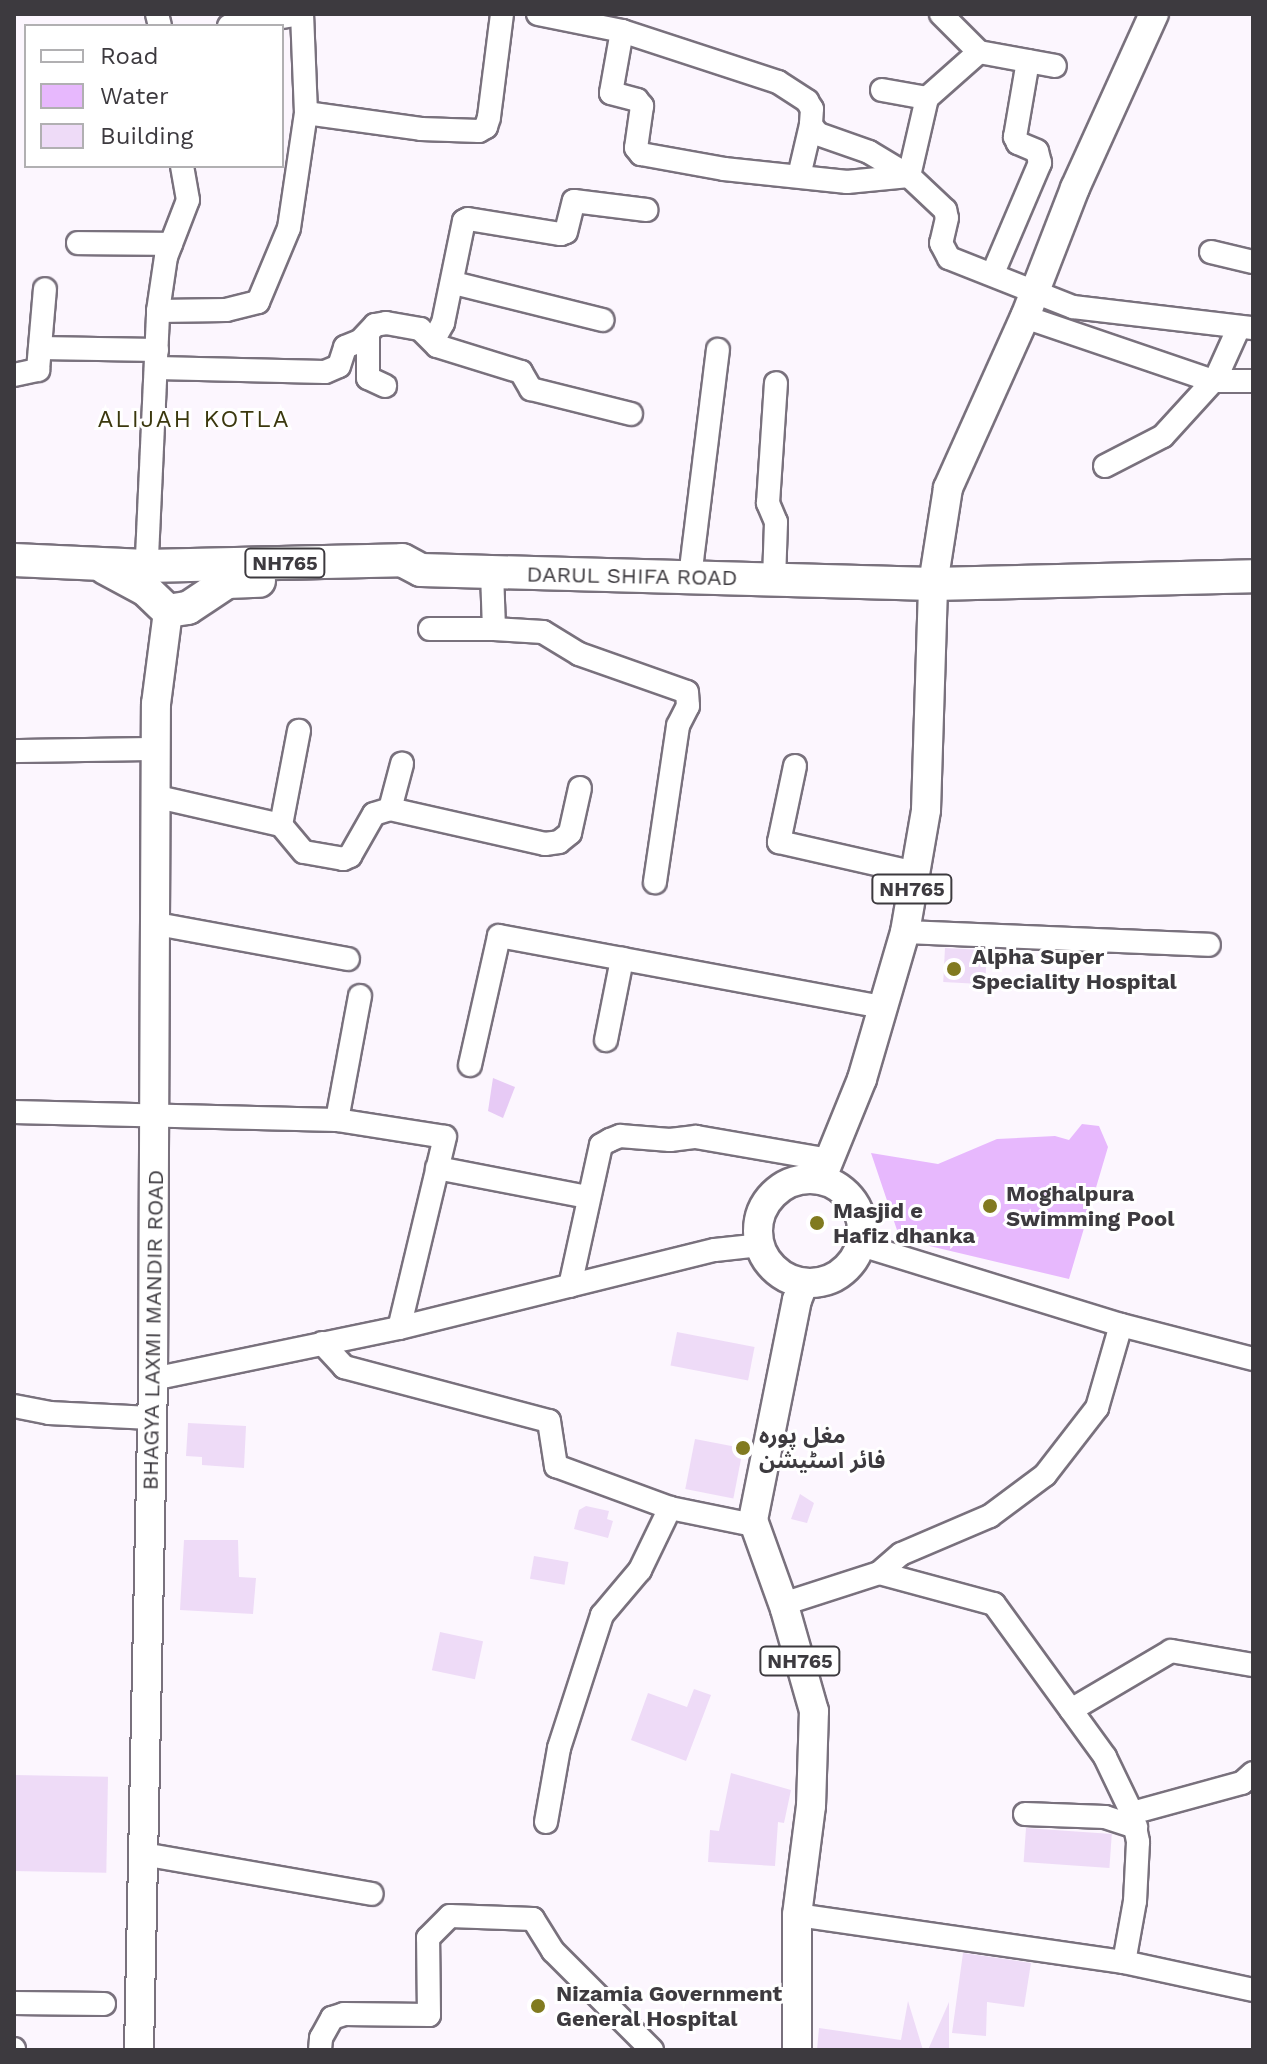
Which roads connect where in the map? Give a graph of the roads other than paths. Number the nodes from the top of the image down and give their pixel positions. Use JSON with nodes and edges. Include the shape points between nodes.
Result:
{"nodes":[{"id":1,"x":300,"y":14,"type":"edge"},
{"id":2,"x":502,"y":14,"type":"edge"},
{"id":3,"x":538,"y":14,"type":"edge"},
{"id":4,"x":941,"y":14,"type":"edge"},
{"id":5,"x":1154,"y":14,"type":"edge"},
{"id":6,"x":241,"y":24,"type":"edge"},
{"id":7,"x":622,"y":31,"type":"junction"},
{"id":8,"x":979,"y":52,"type":"junction"},
{"id":9,"x":1028,"y":61,"type":"junction"},
{"id":10,"x":1055,"y":66,"type":"dead end"},
{"id":11,"x":882,"y":90,"type":"dead end"},
{"id":12,"x":927,"y":98,"type":"junction"},
{"id":13,"x":306,"y":113,"type":"junction"},
{"id":14,"x":811,"y":125,"type":"junction"},
{"id":15,"x":182,"y":168,"type":"edge"},
{"id":16,"x":799,"y":176,"type":"junction"},
{"id":17,"x":909,"y":176,"type":"junction"},
{"id":18,"x":646,"y":210,"type":"dead end"},
{"id":19,"x":78,"y":243,"type":"dead end"},
{"id":20,"x":171,"y":244,"type":"junction"},
{"id":21,"x":1211,"y":252,"type":"dead end"},
{"id":22,"x":1253,"y":262,"type":"edge"},
{"id":23,"x":993,"y":273,"type":"junction"},
{"id":24,"x":454,"y":283,"type":"junction"},
{"id":25,"x":45,"y":289,"type":"dead end"},
{"id":26,"x":1030,"y":304,"type":"junction"},
{"id":27,"x":158,"y":311,"type":"junction"},
{"id":28,"x":602,"y":320,"type":"dead end"},
{"id":29,"x":1246,"y":327,"type":"edge"},
{"id":30,"x":368,"y":335,"type":"junction"},
{"id":31,"x":433,"y":341,"type":"junction"},
{"id":32,"x":40,"y":348,"type":"junction"},
{"id":33,"x":718,"y":350,"type":"dead end"},
{"id":34,"x":157,"y":359,"type":"junction"},
{"id":35,"x":14,"y":375,"type":"edge"},
{"id":36,"x":1213,"y":381,"type":"junction"},
{"id":37,"x":1253,"y":381,"type":"edge"},
{"id":38,"x":776,"y":383,"type":"dead end"},
{"id":39,"x":385,"y":386,"type":"dead end"},
{"id":40,"x":631,"y":414,"type":"dead end"},
{"id":41,"x":1105,"y":466,"type":"dead end"},
{"id":42,"x":14,"y":560,"type":"edge"},
{"id":43,"x":421,"y":570,"type":"junction"},
{"id":44,"x":492,"y":572,"type":"junction"},
{"id":45,"x":1253,"y":576,"type":"edge"},
{"id":46,"x":690,"y":577,"type":"junction"},
{"id":47,"x":774,"y":580,"type":"junction"},
{"id":48,"x":933,"y":584,"type":"junction"},
{"id":49,"x":153,"y":589,"type":"junction"},
{"id":50,"x":430,"y":629,"type":"dead end"},
{"id":51,"x":494,"y":629,"type":"junction"},
{"id":52,"x":299,"y":731,"type":"dead end"},
{"id":53,"x":156,"y":749,"type":"junction"},
{"id":54,"x":14,"y":751,"type":"edge"},
{"id":55,"x":402,"y":764,"type":"dead end"},
{"id":56,"x":795,"y":766,"type":"dead end"},
{"id":57,"x":580,"y":788,"type":"dead end"},
{"id":58,"x":158,"y":797,"type":"junction"},
{"id":59,"x":390,"y":809,"type":"junction"},
{"id":60,"x":281,"y":825,"type":"junction"},
{"id":61,"x":915,"y":873,"type":"junction"},
{"id":62,"x":655,"y":882,"type":"dead end"},
{"id":63,"x":157,"y":924,"type":"junction"},
{"id":64,"x":905,"y":932,"type":"junction"},
{"id":65,"x":1209,"y":945,"type":"dead end"},
{"id":66,"x":348,"y":959,"type":"dead end"},
{"id":67,"x":622,"y":959,"type":"junction"},
{"id":68,"x":360,"y":996,"type":"dead end"},
{"id":69,"x":883,"y":1007,"type":"junction"},
{"id":70,"x":606,"y":1040,"type":"dead end"},
{"id":71,"x":470,"y":1065,"type":"dead end"},
{"id":72,"x":14,"y":1112,"type":"edge"},
{"id":73,"x":156,"y":1118,"type":"junction"},
{"id":74,"x":337,"y":1120,"type":"junction"},
{"id":75,"x":437,"y":1168,"type":"junction"},
{"id":76,"x":825,"y":1170,"type":"junction"},
{"id":77,"x":588,"y":1197,"type":"junction"},
{"id":78,"x":760,"y":1245,"type":"junction"},
{"id":79,"x":861,"y":1245,"type":"junction"},
{"id":80,"x":804,"y":1283,"type":"junction"},
{"id":81,"x":570,"y":1286,"type":"junction"},
{"id":82,"x":1121,"y":1325,"type":"junction"},
{"id":83,"x":399,"y":1328,"type":"junction"},
{"id":84,"x":322,"y":1343,"type":"junction"},
{"id":85,"x":1253,"y":1359,"type":"edge"},
{"id":86,"x":153,"y":1379,"type":"junction"},
{"id":87,"x":14,"y":1406,"type":"edge"},
{"id":88,"x":151,"y":1418,"type":"junction"},
{"id":89,"x":670,"y":1508,"type":"junction"},
{"id":90,"x":753,"y":1525,"type":"junction"},
{"id":91,"x":879,"y":1573,"type":"junction"},
{"id":92,"x":783,"y":1604,"type":"junction"},
{"id":93,"x":1253,"y":1665,"type":"edge"},
{"id":94,"x":1071,"y":1710,"type":"junction"},
{"id":95,"x":1253,"y":1773,"type":"edge"},
{"id":96,"x":1025,"y":1814,"type":"dead end"},
{"id":97,"x":1134,"y":1820,"type":"junction"},
{"id":98,"x":546,"y":1822,"type":"dead end"},
{"id":99,"x":143,"y":1854,"type":"junction"},
{"id":100,"x":372,"y":1894,"type":"dead end"},
{"id":101,"x":797,"y":1915,"type":"junction"},
{"id":102,"x":1124,"y":1962,"type":"junction"},
{"id":103,"x":1253,"y":1990,"type":"edge"},
{"id":104,"x":14,"y":2003,"type":"edge"},
{"id":105,"x":104,"y":2004,"type":"dead end"},
{"id":106,"x":139,"y":2050,"type":"edge"},
{"id":107,"x":320,"y":2050,"type":"edge"},
{"id":108,"x":652,"y":2050,"type":"edge"},
{"id":109,"x":797,"y":2050,"type":"edge"}],
"edges":[{"from":1,"to":6,"type":"street"},
{"from":1,"to":13,"type":"street"},
{"from":2,"to":13,"type":"street","via":[[489,117],[479,131],[421,129]]},
{"from":3,"to":7,"type":"street"},
{"from":4,"to":8,"type":"street"},
{"from":5,"to":26,"type":"main road","via":[[1075,188]]},
{"from":7,"to":14,"type":"street","via":[[778,82],[807,101]]},
{"from":7,"to":16,"type":"street","via":[[611,93],[642,106],[637,151],[724,169]]},
{"from":8,"to":9,"type":"street"},
{"from":8,"to":12,"type":"street"},
{"from":9,"to":10,"type":"street"},
{"from":9,"to":23,"type":"street","via":[[1015,137],[1037,151],[1040,163]]},
{"from":11,"to":12,"type":"street"},
{"from":12,"to":17,"type":"street"},
{"from":13,"to":27,"type":"street","via":[[289,228],[258,302],[226,310]]},
{"from":14,"to":16,"type":"street"},
{"from":14,"to":17,"type":"street","via":[[824,139],[869,152]]},
{"from":15,"to":20,"type":"street","via":[[188,200]]},
{"from":16,"to":17,"type":"street","via":[[868,183]]},
{"from":17,"to":23,"type":"street","via":[[945,210],[941,243],[949,258]]},
{"from":18,"to":24,"type":"street","via":[[574,201],[561,234],[468,219]]},
{"from":19,"to":20,"type":"street"},
{"from":20,"to":27,"type":"street"},
{"from":21,"to":22,"type":"street"},
{"from":23,"to":26,"type":"street"},
{"from":24,"to":28,"type":"street"},
{"from":24,"to":31,"type":"street"},
{"from":25,"to":32,"type":"street"},
{"from":26,"to":29,"type":"street"},
{"from":26,"to":36,"type":"street"},
{"from":26,"to":48,"type":"main road","via":[[948,488]]},
{"from":27,"to":34,"type":"street"},
{"from":29,"to":36,"type":"street"},
{"from":30,"to":31,"type":"street","via":[[375,325],[386,323],[420,329]]},
{"from":30,"to":34,"type":"street","via":[[345,347],[339,366],[325,372]]},
{"from":30,"to":39,"type":"street","via":[[368,378]]},
{"from":31,"to":40,"type":"street","via":[[521,372],[531,389]]},
{"from":32,"to":34,"type":"street"},
{"from":32,"to":35,"type":"street","via":[[38,370]]},
{"from":33,"to":46,"type":"street"},
{"from":34,"to":49,"type":"street"},
{"from":36,"to":37,"type":"street"},
{"from":36,"to":41,"type":"street","via":[[1163,436]]},
{"from":38,"to":47,"type":"street","via":[[768,503],[776,522]]},
{"from":42,"to":49,"type":"highway","via":[[97,563]]},
{"from":43,"to":44,"type":"highway","name":"DARUL SHIFA ROAD","number":"NH765"},
{"from":43,"to":49,"type":"highway","name":"DARUL SHIFA ROAD","number":"NH765","via":[[402,560]]},
{"from":43,"to":49,"type":"highway","number":"NH765","via":[[400,578],[227,582],[188,608]]},
{"from":44,"to":46,"type":"highway","name":"DARUL SHIFA ROAD","number":"NH765"},
{"from":44,"to":51,"type":"street"},
{"from":45,"to":48,"type":"highway","name":"DARUL SHIFA ROAD"},
{"from":46,"to":47,"type":"highway","name":"DARUL SHIFA ROAD","number":"NH765"},
{"from":47,"to":48,"type":"highway","name":"DARUL SHIFA ROAD","number":"NH765"},
{"from":48,"to":61,"type":"main road","number":"NH765","via":[[926,810]]},
{"from":49,"to":53,"type":"main road","name":"BHAGYA LAXMI MANDIR ROAD"},
{"from":50,"to":51,"type":"street"},
{"from":51,"to":62,"type":"street","via":[[543,632],[579,654],[687,692]]},
{"from":52,"to":60,"type":"street"},
{"from":53,"to":54,"type":"street"},
{"from":53,"to":58,"type":"main road","name":"BHAGYA LAXMI MANDIR ROAD"},
{"from":55,"to":59,"type":"street"},
{"from":56,"to":61,"type":"street","via":[[779,842]]},
{"from":57,"to":59,"type":"street","via":[[570,833],[545,844]]},
{"from":58,"to":60,"type":"street"},
{"from":58,"to":63,"type":"main road","name":"BHAGYA LAXMI MANDIR ROAD"},
{"from":59,"to":60,"type":"street","via":[[374,814],[354,852],[343,859],[304,852]]},
{"from":61,"to":64,"type":"main road","number":"NH765"},
{"from":63,"to":66,"type":"street"},
{"from":63,"to":73,"type":"main road","name":"BHAGYA LAXMI MANDIR ROAD"},
{"from":64,"to":65,"type":"street"},
{"from":64,"to":69,"type":"main road","number":"NH765"},
{"from":67,"to":69,"type":"street"},
{"from":67,"to":70,"type":"street"},
{"from":67,"to":71,"type":"street","via":[[499,936]]},
{"from":68,"to":74,"type":"street"},
{"from":69,"to":76,"type":"main road","number":"NH765","via":[[862,1079]]},
{"from":72,"to":73,"type":"street"},
{"from":73,"to":74,"type":"street"},
{"from":73,"to":86,"type":"main road","name":"BHAGYA LAXMI MANDIR ROAD"},
{"from":74,"to":75,"type":"street","via":[[445,1137]]},
{"from":75,"to":77,"type":"street"},
{"from":75,"to":83,"type":"street"},
{"from":76,"to":77,"type":"street","via":[[696,1137],[620,1136],[601,1145]]},
{"from":76,"to":78,"type":"main road","via":[[777,1190],[761,1215]]},
{"from":76,"to":79,"type":"main road","via":[[860,1216]]},
{"from":77,"to":81,"type":"street"},
{"from":78,"to":80,"type":"main road","via":[[769,1264]]},
{"from":78,"to":81,"type":"street","via":[[715,1250]]},
{"from":79,"to":80,"type":"main road","via":[[843,1272]]},
{"from":79,"to":82,"type":"street"},
{"from":80,"to":90,"type":"main road"},
{"from":81,"to":83,"type":"street"},
{"from":82,"to":85,"type":"street"},
{"from":82,"to":91,"type":"street","via":[[1097,1408],[1045,1475],[990,1516],[901,1554]]},
{"from":83,"to":84,"type":"street"},
{"from":84,"to":86,"type":"street"},
{"from":84,"to":89,"type":"street","via":[[344,1367],[549,1421],[556,1466]]},
{"from":86,"to":88,"type":"main road","name":"BHAGYA LAXMI MANDIR ROAD"},
{"from":87,"to":88,"type":"street"},
{"from":88,"to":99,"type":"main road","name":"BHAGYA LAXMI MANDIR ROAD"},
{"from":89,"to":90,"type":"street"},
{"from":89,"to":98,"type":"street","via":[[640,1570],[602,1615],[559,1748]]},
{"from":90,"to":92,"type":"main road","number":"NH765"},
{"from":91,"to":92,"type":"street"},
{"from":91,"to":94,"type":"street","via":[[994,1604]]},
{"from":92,"to":101,"type":"main road","number":"NH765","via":[[814,1711],[811,1806]]},
{"from":93,"to":94,"type":"street","via":[[1171,1651]]},
{"from":94,"to":97,"type":"street","via":[[1105,1757]]},
{"from":95,"to":97,"type":"street","via":[[1242,1783]]},
{"from":96,"to":97,"type":"street"},
{"from":97,"to":102,"type":"street","via":[[1135,1901]]},
{"from":99,"to":100,"type":"street"},
{"from":99,"to":106,"type":"main road","name":"BHAGYA LAXMI MANDIR ROAD"},
{"from":101,"to":102,"type":"street"},
{"from":101,"to":109,"type":"main road","number":"NH765"},
{"from":102,"to":103,"type":"street"},
{"from":104,"to":105,"type":"street"},
{"from":107,"to":108,"type":"street","via":[[332,2018],[344,2014],[429,2015],[428,1938],[450,1916],[533,1919],[553,1951]]}]}
